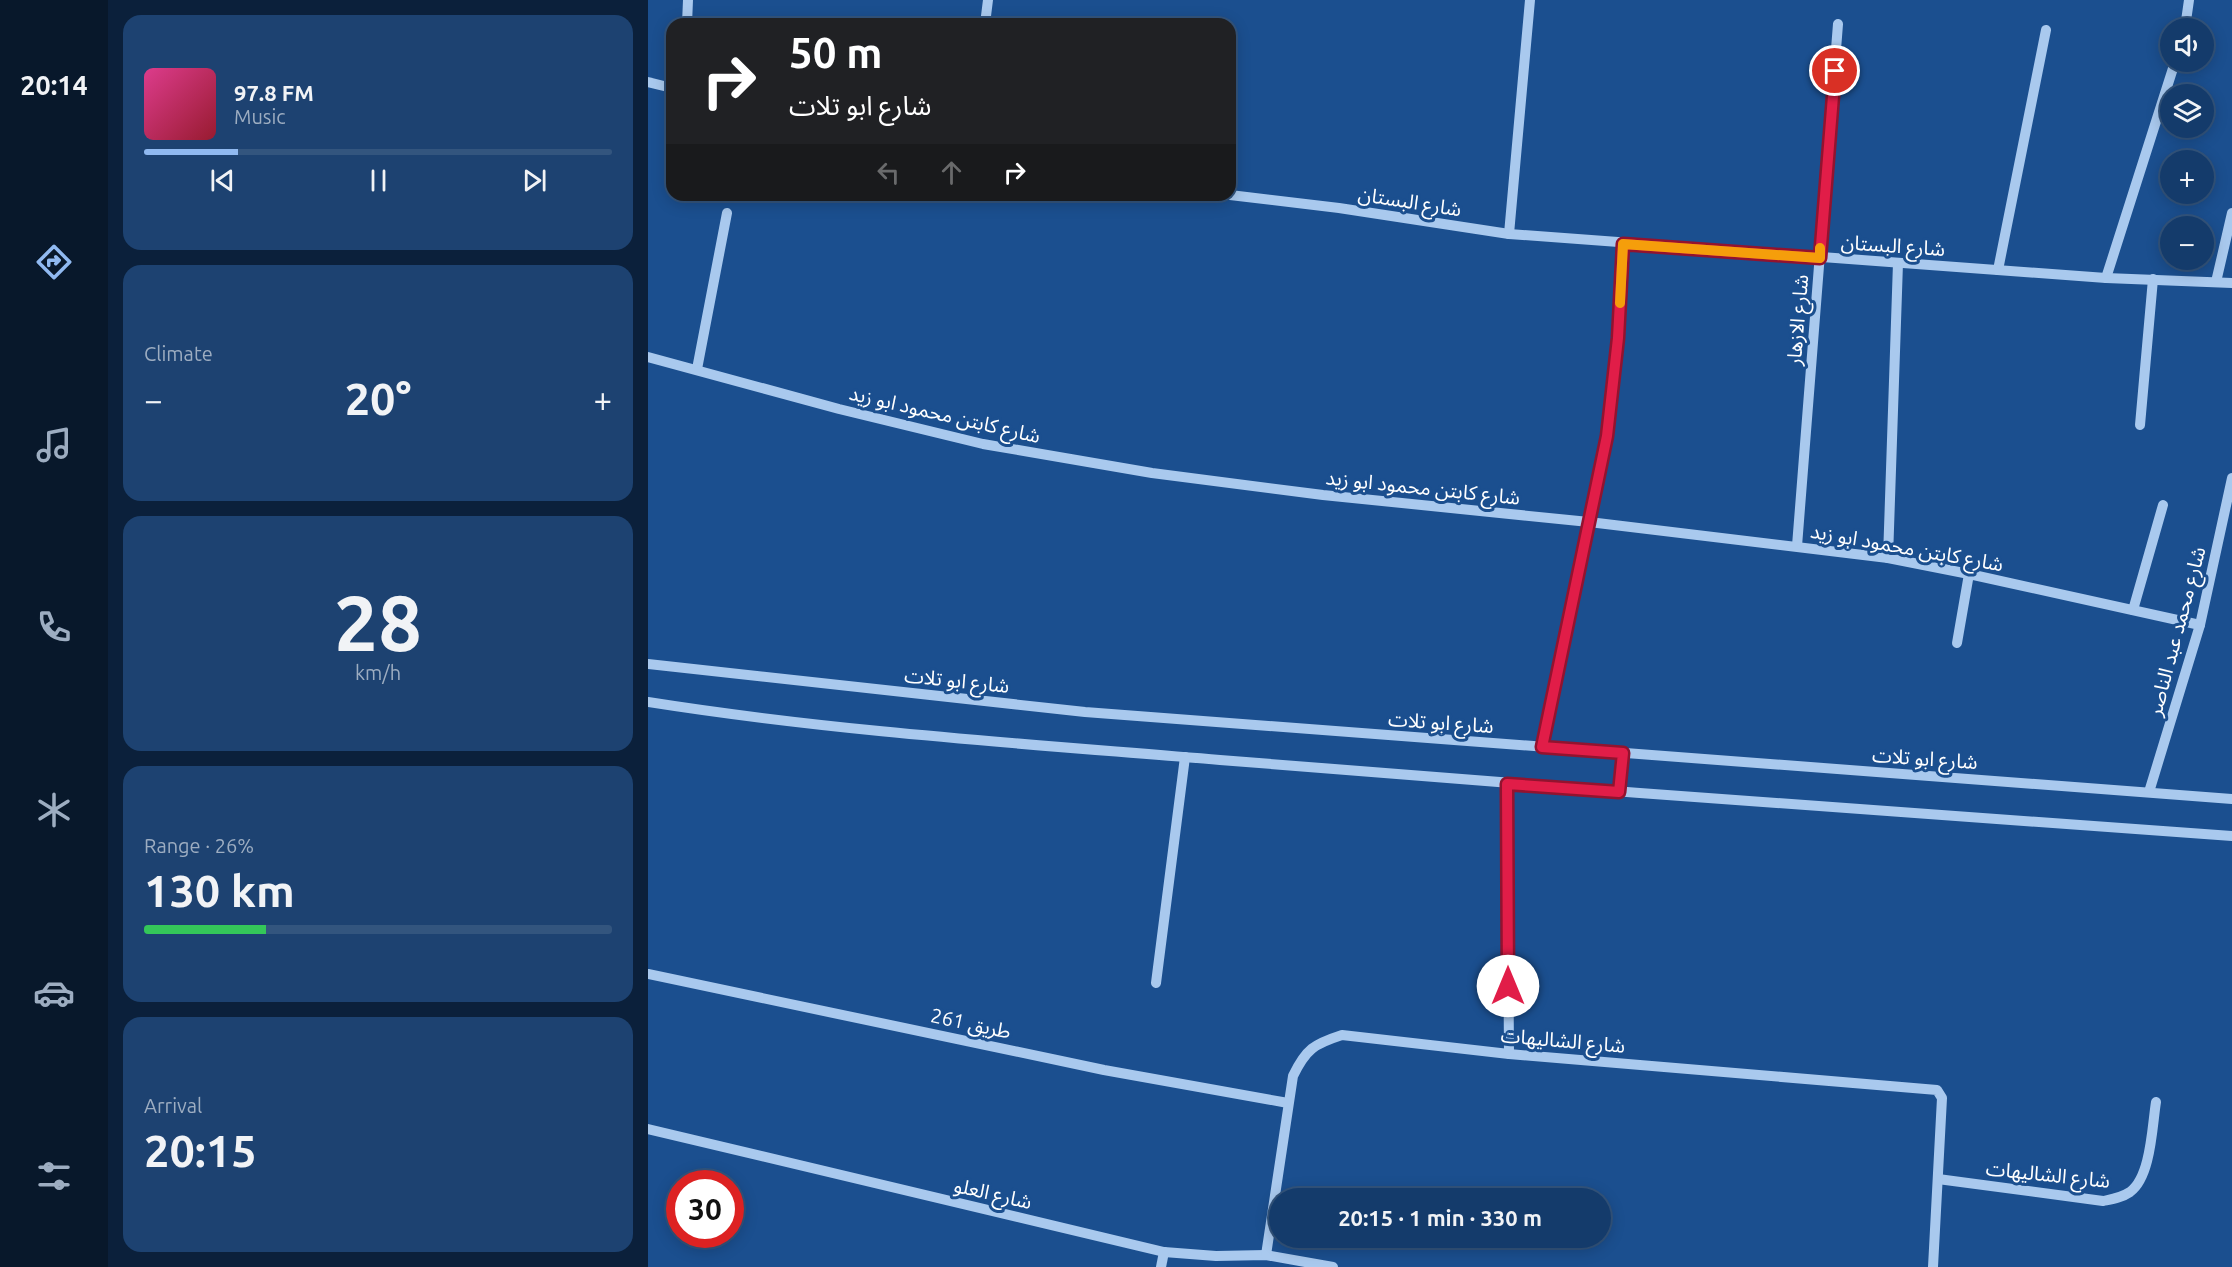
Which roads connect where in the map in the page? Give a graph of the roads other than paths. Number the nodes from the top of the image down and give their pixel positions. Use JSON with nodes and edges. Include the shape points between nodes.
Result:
{"nodes":[{"id":1,"x":688,"y":0,"type":"edge"},
{"id":2,"x":988,"y":0,"type":"edge"},
{"id":3,"x":1530,"y":0,"type":"edge"},
{"id":4,"x":2189,"y":0,"type":"edge"},
{"id":5,"x":687,"y":18,"type":"edge"},
{"id":6,"x":986,"y":18,"type":"edge"},
{"id":7,"x":2186,"y":18,"type":"edge"},
{"id":8,"x":1838,"y":24,"type":"dead end"},
{"id":9,"x":2046,"y":30,"type":"dead end"},
{"id":10,"x":2172,"y":72,"type":"edge"},
{"id":11,"x":648,"y":82,"type":"edge"},
{"id":12,"x":666,"y":86,"type":"edge"},
{"id":13,"x":1236,"y":196,"type":"edge"},
{"id":14,"x":727,"y":213,"type":"dead end"},
{"id":15,"x":2232,"y":213,"type":"edge"},
{"id":16,"x":1509,"y":234,"type":"junction"},
{"id":17,"x":1623,"y":244,"type":"junction"},
{"id":18,"x":1820,"y":258,"type":"junction"},
{"id":19,"x":1898,"y":263,"type":"junction"},
{"id":20,"x":1998,"y":270,"type":"junction"},
{"id":21,"x":2106,"y":278,"type":"junction"},
{"id":22,"x":2153,"y":279,"type":"junction"},
{"id":23,"x":2216,"y":282,"type":"junction"},
{"id":24,"x":2232,"y":283,"type":"edge"},
{"id":25,"x":648,"y":357,"type":"edge"},
{"id":26,"x":698,"y":369,"type":"junction"},
{"id":27,"x":2140,"y":425,"type":"dead end"},
{"id":28,"x":2232,"y":478,"type":"edge"},
{"id":29,"x":2163,"y":505,"type":"dead end"},
{"id":30,"x":1589,"y":522,"type":"junction"},
{"id":31,"x":1797,"y":546,"type":"junction"},
{"id":32,"x":1888,"y":558,"type":"junction"},
{"id":33,"x":1969,"y":573,"type":"junction"},
{"id":34,"x":2133,"y":610,"type":"junction"},
{"id":35,"x":2200,"y":626,"type":"junction"},
{"id":36,"x":1957,"y":643,"type":"dead end"},
{"id":37,"x":648,"y":664,"type":"edge"},
{"id":38,"x":648,"y":702,"type":"edge"},
{"id":39,"x":1542,"y":747,"type":"junction"},
{"id":40,"x":1623,"y":753,"type":"junction"},
{"id":41,"x":1185,"y":757,"type":"junction"},
{"id":42,"x":1507,"y":784,"type":"junction"},
{"id":43,"x":1619,"y":792,"type":"junction"},
{"id":44,"x":2149,"y":792,"type":"junction"},
{"id":45,"x":2232,"y":799,"type":"edge"},
{"id":46,"x":2232,"y":836,"type":"edge"},
{"id":47,"x":648,"y":974,"type":"edge"},
{"id":48,"x":1156,"y":982,"type":"dead end"},
{"id":49,"x":1509,"y":1054,"type":"junction"},
{"id":50,"x":2156,"y":1102,"type":"dead end"},
{"id":51,"x":1288,"y":1103,"type":"junction"},
{"id":52,"x":648,"y":1129,"type":"edge"},
{"id":53,"x":1938,"y":1179,"type":"junction"},
{"id":54,"x":1164,"y":1252,"type":"junction"},
{"id":55,"x":1266,"y":1255,"type":"junction"},
{"id":56,"x":1161,"y":1267,"type":"edge"},
{"id":57,"x":1333,"y":1267,"type":"edge"},
{"id":58,"x":1933,"y":1267,"type":"edge"}],
"edges":[{"from":1,"to":5,"type":"street"},
{"from":2,"to":6,"type":"street"},
{"from":3,"to":16,"type":"street"},
{"from":4,"to":7,"type":"street"},
{"from":8,"to":18,"type":"street","name":"شارع الازهار"},
{"from":9,"to":20,"type":"street"},
{"from":10,"to":21,"type":"street"},
{"from":11,"to":12,"type":"street"},
{"from":13,"to":16,"type":"street","name":"شارع البستان"},
{"from":14,"to":26,"type":"street"},
{"from":15,"to":23,"type":"street"},
{"from":16,"to":17,"type":"street","name":"شارع البستان"},
{"from":17,"to":18,"type":"street","name":"شارع البستان"},
{"from":17,"to":30,"type":"street","via":[[1607,436]]},
{"from":18,"to":19,"type":"street","name":"شارع البستان"},
{"from":18,"to":31,"type":"street","name":"شارع الازهار"},
{"from":19,"to":20,"type":"street","name":"شارع البستان"},
{"from":19,"to":32,"type":"street"},
{"from":20,"to":21,"type":"street","name":"شارع البستان"},
{"from":21,"to":22,"type":"street","name":"شارع البستان"},
{"from":22,"to":23,"type":"street","name":"شارع البستان"},
{"from":22,"to":27,"type":"street"},
{"from":23,"to":24,"type":"street","name":"شارع البستان"},
{"from":25,"to":26,"type":"street","name":"شارع كابتن محمود ابو زيد"},
{"from":26,"to":30,"type":"street","name":"شارع كابتن محمود ابو زيد","via":[[839,409],[994,446],[1152,473],[1323,495]]},
{"from":28,"to":35,"type":"street","name":"شارع محمد عبد الناصر"},
{"from":29,"to":34,"type":"street"},
{"from":30,"to":31,"type":"street","name":"شارع كابتن محمود ابو زيد"},
{"from":30,"to":39,"type":"street"},
{"from":31,"to":32,"type":"street","name":"شارع كابتن محمود ابو زيد"},
{"from":32,"to":33,"type":"street","name":"شارع كابتن محمود ابو زيد"},
{"from":33,"to":34,"type":"street","name":"شارع كابتن محمود ابو زيد"},
{"from":33,"to":36,"type":"street"},
{"from":34,"to":35,"type":"street","name":"شارع كابتن محمود ابو زيد"},
{"from":35,"to":44,"type":"street","name":"شارع محمد عبد الناصر"},
{"from":37,"to":39,"type":"street","name":"شارع ابو تلات","via":[[1085,712]]},
{"from":38,"to":41,"type":"street","via":[[858,729]]},
{"from":39,"to":40,"type":"street","name":"شارع ابو تلات"},
{"from":40,"to":43,"type":"street"},
{"from":40,"to":44,"type":"street","name":"شارع ابو تلات"},
{"from":41,"to":42,"type":"street"},
{"from":41,"to":48,"type":"street"},
{"from":42,"to":43,"type":"street"},
{"from":42,"to":49,"type":"street"},
{"from":43,"to":46,"type":"street"},
{"from":44,"to":45,"type":"street","name":"شارع ابو تلات"},
{"from":47,"to":51,"type":"street","name":"طريق 261","via":[[1104,1070]]},
{"from":49,"to":51,"type":"street","name":"شارع الشاليهات","via":[[1342,1035],[1320,1042],[1302,1057],[1293,1076]]},
{"from":49,"to":53,"type":"street","name":"شارع الشاليهات","via":[[1937,1089],[1942,1098]]},
{"from":50,"to":53,"type":"street","name":"شارع الشاليهات","via":[[2140,1181],[2118,1199],[2103,1201]]},
{"from":51,"to":55,"type":"street","name":"شارع الشاليهات"},
{"from":52,"to":54,"type":"street","name":"شارع العلو"},
{"from":53,"to":58,"type":"street","name":"شارع الشاليهات"},
{"from":54,"to":55,"type":"street","name":"شارع العلو"},
{"from":54,"to":56,"type":"street"},
{"from":55,"to":57,"type":"street","name":"شارع العلو"}]}
